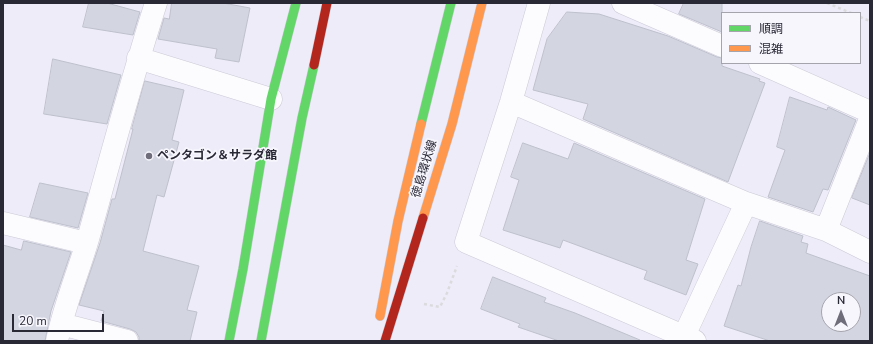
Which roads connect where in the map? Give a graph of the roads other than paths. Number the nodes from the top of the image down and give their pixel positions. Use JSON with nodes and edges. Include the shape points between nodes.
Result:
{"nodes":[{"id":1,"x":156,"y":3,"type":"edge"},
{"id":2,"x":296,"y":3,"type":"edge"},
{"id":3,"x":327,"y":3,"type":"edge"},
{"id":4,"x":451,"y":3,"type":"edge"},
{"id":5,"x":482,"y":3,"type":"edge"},
{"id":6,"x":539,"y":3,"type":"edge"},
{"id":7,"x":624,"y":3,"type":"edge"},
{"id":8,"x":721,"y":46,"type":"edge"},
{"id":9,"x":138,"y":58,"type":"junction"},
{"id":10,"x":762,"y":64,"type":"edge"},
{"id":11,"x":271,"y":100,"type":"junction"},
{"id":12,"x":511,"y":102,"type":"junction"},
{"id":13,"x":870,"y":112,"type":"edge"},
{"id":14,"x":870,"y":119,"type":"edge"},
{"id":15,"x":746,"y":203,"type":"junction"},
{"id":16,"x":3,"y":223,"type":"edge"},
{"id":17,"x":826,"y":230,"type":"junction"},
{"id":18,"x":86,"y":243,"type":"junction"},
{"id":19,"x":870,"y":252,"type":"edge"},
{"id":20,"x":378,"y":326,"type":"dead end"},
{"id":21,"x":59,"y":333,"type":"edge"},
{"id":22,"x":689,"y":339,"type":"edge"},
{"id":23,"x":127,"y":341,"type":"edge"},
{"id":24,"x":229,"y":341,"type":"edge"},
{"id":25,"x":261,"y":341,"type":"edge"},
{"id":26,"x":385,"y":341,"type":"edge"}],
"edges":[{"from":1,"to":9,"type":"street"},
{"from":2,"to":11,"type":"main road"},
{"from":3,"to":25,"type":"main road","via":[[302,118]]},
{"from":4,"to":20,"type":"main road","via":[[411,162]]},
{"from":5,"to":26,"type":"main road","name":"徳島環状線","via":[[452,124]]},
{"from":6,"to":12,"type":"street"},
{"from":7,"to":8,"type":"street"},
{"from":9,"to":11,"type":"street"},
{"from":9,"to":18,"type":"street"},
{"from":10,"to":13,"type":"street"},
{"from":11,"to":24,"type":"main road"},
{"from":12,"to":15,"type":"street"},
{"from":12,"to":22,"type":"street","via":[[466,242]]},
{"from":14,"to":17,"type":"street"},
{"from":15,"to":17,"type":"street"},
{"from":15,"to":22,"type":"street"},
{"from":16,"to":18,"type":"street"},
{"from":17,"to":19,"type":"street"},
{"from":18,"to":21,"type":"street"},
{"from":21,"to":23,"type":"street"}]}
